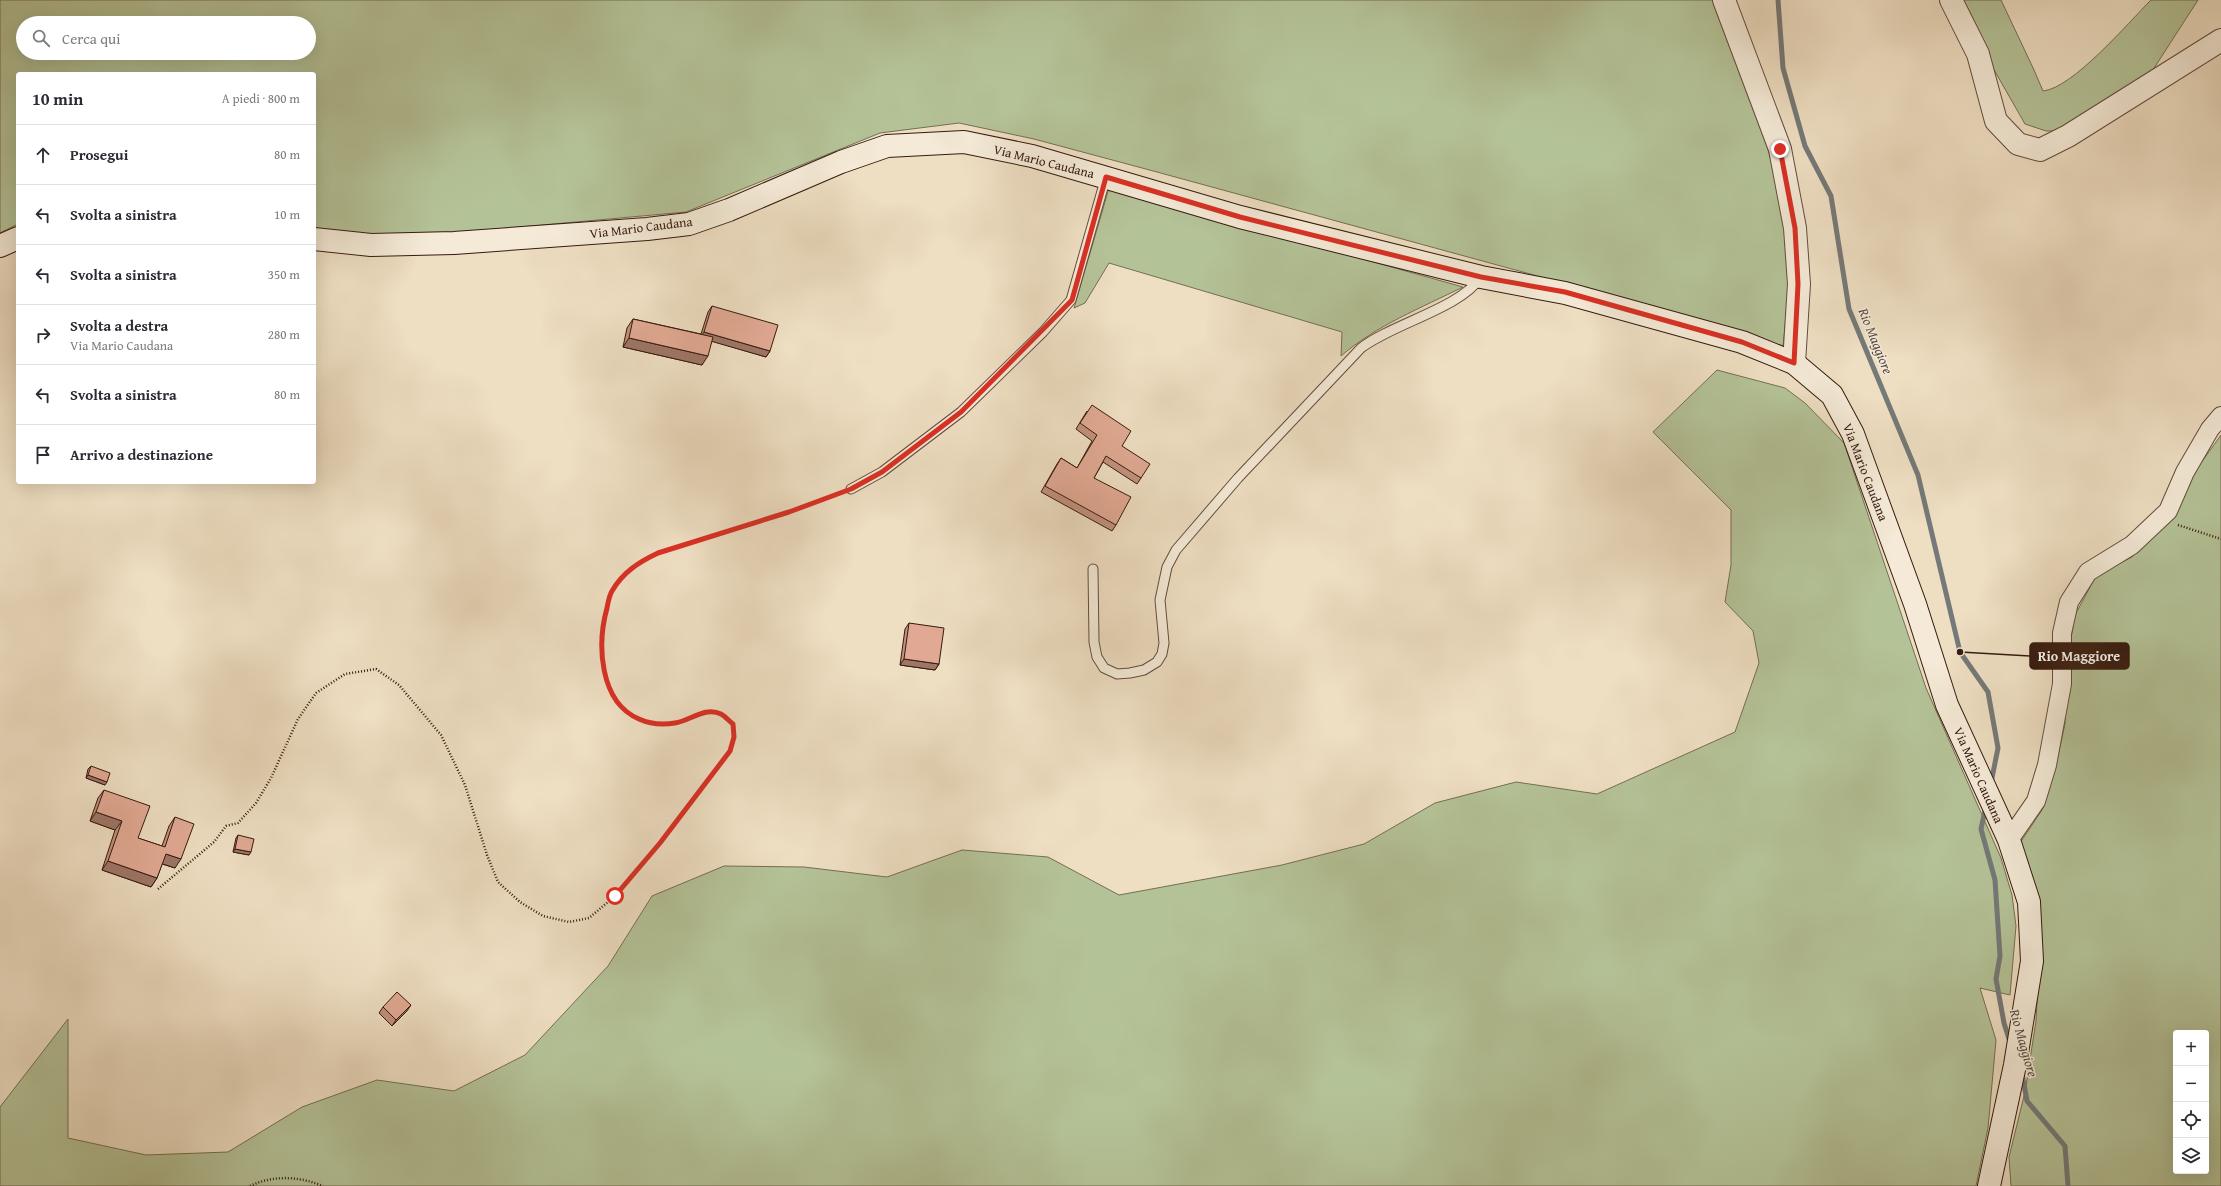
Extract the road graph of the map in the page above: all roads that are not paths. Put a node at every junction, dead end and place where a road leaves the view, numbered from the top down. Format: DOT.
graph roads {
  1 [pos="1724,0"];
  2 [pos="1951,0"];
  3 [pos="2221,40"];
  4 [pos="1106,177"];
  5 [pos="16,239"];
  6 [pos="316,239"];
  7 [pos="0,246"];
  8 [pos="1481,277"];
  9 [pos="1794,363"];
  10 [pos="2221,416"];
  11 [pos="851,489"];
  12 [pos="1093,569"];
  13 [pos="2009,840"];
  14 [pos="1989,1186"];
  1 -- 9 [label="main road"];
  2 -- 3 [label="main road"];
  4 -- 6 [label="main road, Via Mario Caudana"];
  4 -- 8 [label="main road, Via Mario Caudana"];
  4 -- 11 [label="lane"];
  5 -- 7 [label="main road"];
  8 -- 9 [label="main road, Via Mario Caudana"];
  8 -- 12 [label="lane"];
  9 -- 13 [label="main road, Via Mario Caudana"];
  10 -- 13 [label="street"];
  13 -- 14 [label="main road, Via Mario Caudana"];
}
